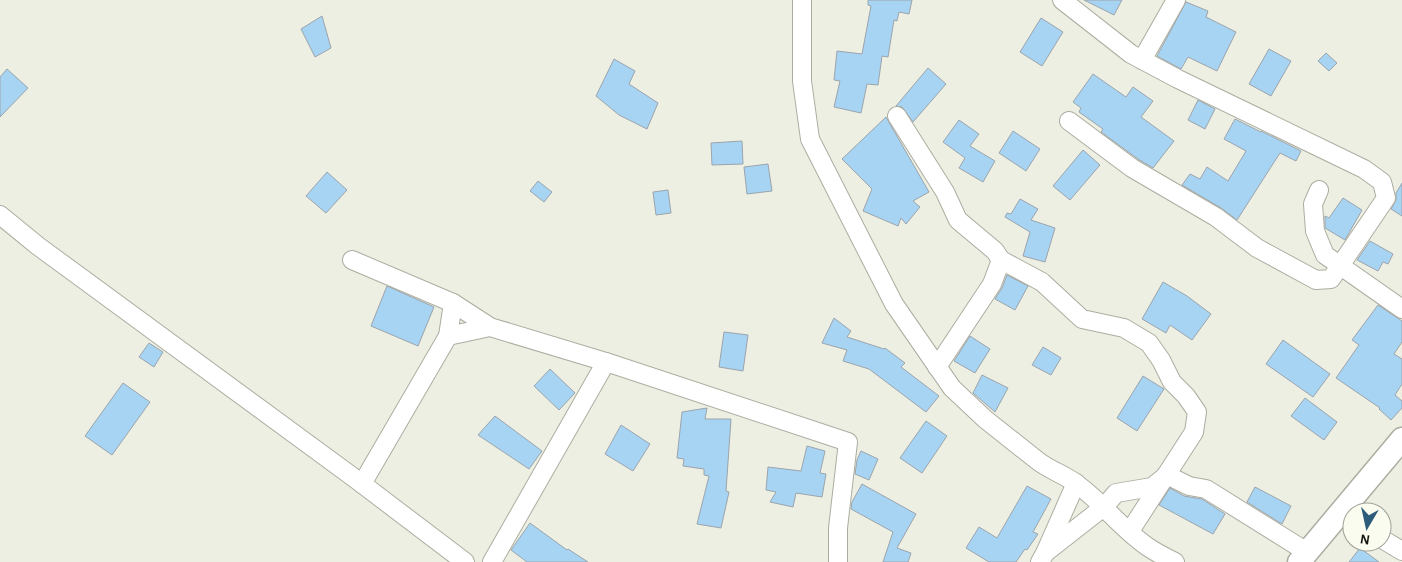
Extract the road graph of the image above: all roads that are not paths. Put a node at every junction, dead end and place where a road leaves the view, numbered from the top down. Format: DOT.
graph roads {
  1 [pos="802,0"];
  2 [pos="1062,0"];
  3 [pos="1176,0"];
  4 [pos="1142,60"];
  5 [pos="898,116"];
  6 [pos="1069,122"];
  7 [pos="1319,190"];
  8 [pos="0,215"];
  9 [pos="352,260"];
  10 [pos="1001,260"];
  11 [pos="1341,266"];
  12 [pos="453,303"];
  13 [pos="1402,309"];
  14 [pos="490,327"];
  15 [pos="448,336"];
  16 [pos="606,362"];
  17 [pos="937,367"];
  18 [pos="1402,439"];
  19 [pos="1167,475"];
  20 [pos="1076,483"];
  21 [pos="362,484"];
  22 [pos="1356,502"];
  23 [pos="1104,506"];
  24 [pos="1342,519"];
  25 [pos="1130,532"];
  26 [pos="1303,557"];
  27 [pos="1042,558"];
  28 [pos="465,562"];
  29 [pos="492,562"];
  30 [pos="838,562"];
  31 [pos="1176,562"];
  1 -- 17 [label="street"];
  2 -- 4 [label="street"];
  3 -- 4 [label="street"];
  4 -- 11 [label="street"];
  5 -- 10 [label="street"];
  6 -- 11 [label="street"];
  7 -- 11 [label="street"];
  8 -- 21 [label="street"];
  9 -- 12 [label="street"];
  10 -- 17 [label="street"];
  10 -- 19 [label="street"];
  11 -- 13 [label="street"];
  12 -- 14 [label="street"];
  12 -- 15 [label="street"];
  14 -- 15 [label="street"];
  14 -- 16 [label="street"];
  15 -- 21 [label="street"];
  16 -- 29 [label="street"];
  16 -- 30 [label="street"];
  17 -- 20 [label="street"];
  18 -- 22 [label="street"];
  19 -- 23 [label="street"];
  19 -- 25 [label="street"];
  19 -- 26 [label="street"];
  20 -- 23 [label="street"];
  20 -- 27 [label="street"];
  21 -- 28 [label="street"];
  23 -- 25 [label="street"];
  23 -- 27 [label="street"];
  24 -- 26 [label="street"];
  25 -- 31 [label="street"];
}
